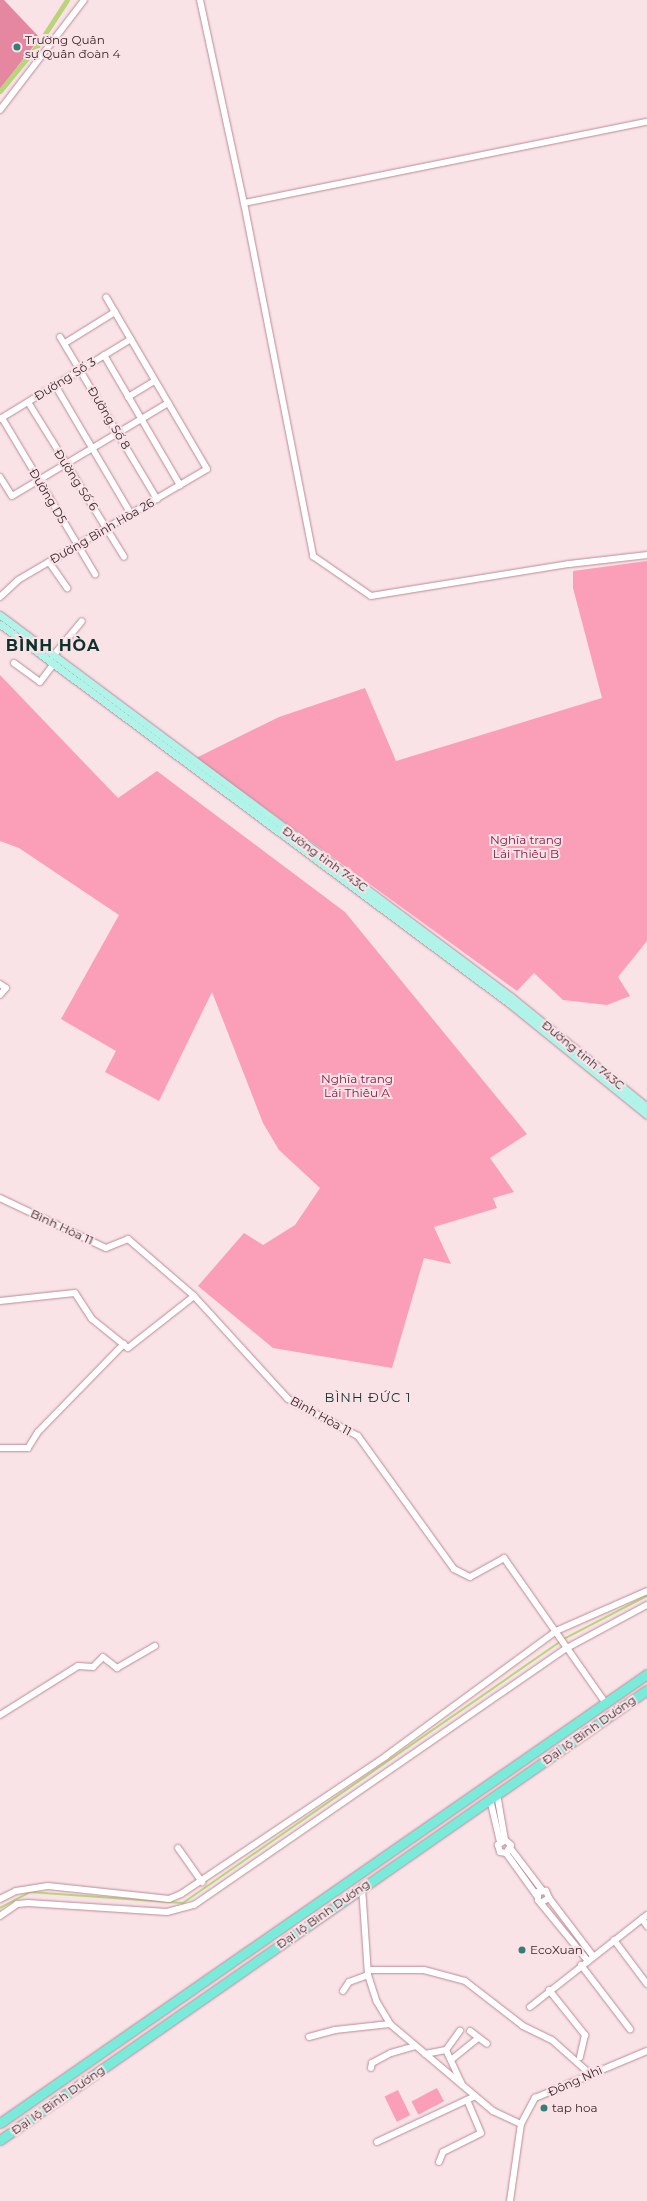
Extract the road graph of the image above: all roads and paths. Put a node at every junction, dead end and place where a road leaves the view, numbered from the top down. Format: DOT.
graph roads {
  1 [pos="84,0"];
  2 [pos="200,0"];
  3 [pos="0,110"];
  4 [pos="647,122"];
  5 [pos="244,203"];
  6 [pos="106,297"];
  7 [pos="115,312"];
  8 [pos="60,337"];
  9 [pos="131,339"];
  10 [pos="65,343"];
  11 [pos="104,355"];
  12 [pos="80,369"];
  13 [pos="155,381"];
  14 [pos="55,385"];
  15 [pos="128,397"];
  16 [pos="28,402"];
  17 [pos="168,403"];
  18 [pos="1,419"];
  19 [pos="142,419"];
  20 [pos="118,433"];
  21 [pos="92,449"];
  22 [pos="65,464"];
  23 [pos="0,477"];
  24 [pos="39,480"];
  25 [pos="180,485"];
  26 [pos="157,499"];
  27 [pos="131,514"];
  28 [pos="107,528"];
  29 [pos="78,545"];
  30 [pos="647,555"];
  31 [pos="124,558"];
  32 [pos="49,562"];
  33 [pos="95,574"];
  34 [pos="67,588"];
  35 [pos="0,597"];
  36 [pos="0,615"];
  37 [pos="82,621"];
  38 [pos="0,624"];
  39 [pos="53,656"];
  40 [pos="14,663"];
  41 [pos="53,665"];
  42 [pos="78,679"];
  43 [pos="0,984"];
  44 [pos="0,995"];
  45 [pos="559,1039"];
  46 [pos="647,1107"];
  47 [pos="647,1115"];
  48 [pos="0,1198"];
  49 [pos="194,1296"];
  50 [pos="0,1301"];
  51 [pos="124,1344"];
  52 [pos="0,1448"];
  53 [pos="647,1590"];
  54 [pos="647,1605"];
  55 [pos="557,1633"];
  56 [pos="155,1646"];
  57 [pos="567,1648"];
  58 [pos="647,1674"];
  59 [pos="647,1690"];
  60 [pos="605,1702"];
  61 [pos="615,1712"];
  62 [pos="0,1715"];
  63 [pos="486,1786"];
  64 [pos="493,1796"];
  65 [pos="503,1841"];
  66 [pos="178,1848"];
  67 [pos="508,1851"];
  68 [pos="202,1882"];
  69 [pos="362,1887"];
  70 [pos="542,1890"];
  71 [pos="537,1896"];
  72 [pos="549,1898"];
  73 [pos="0,1899"];
  74 [pos="542,1902"];
  75 [pos="0,1916"];
  76 [pos="644,1917"];
  77 [pos="647,1926"];
  78 [pos="614,1940"];
  79 [pos="590,1959"];
  80 [pos="582,1965"];
  81 [pos="368,1973"];
  82 [pos="647,1984"];
  83 [pos="549,1990"];
  84 [pos="343,1991"];
  85 [pos="530,2007"];
  86 [pos="390,2024"];
  87 [pos="630,2029"];
  88 [pos="460,2031"];
  89 [pos="470,2031"];
  90 [pos="309,2037"];
  91 [pos="477,2039"];
  92 [pos="487,2044"];
  93 [pos="415,2046"];
  94 [pos="446,2050"];
  95 [pos="647,2051"];
  96 [pos="425,2054"];
  97 [pos="580,2057"];
  98 [pos="451,2060"];
  99 [pos="371,2068"];
  100 [pos="589,2073"];
  101 [pos="462,2085"];
  102 [pos="474,2096"];
  103 [pos="468,2100"];
  104 [pos="0,2123"];
  105 [pos="521,2124"];
  106 [pos="0,2140"];
  107 [pos="377,2142"];
  108 [pos="439,2162"];
  109 [pos="510,2201"];
  1 -- 3 [label="street"];
  2 -- 5 [label="street"];
  4 -- 5 [label="street"];
  5 -- 30 [label="street"];
  6 -- 7 [label="street"];
  7 -- 9 [label="street"];
  7 -- 10 [label="street"];
  8 -- 10 [label="street, Đường Số 8"];
  9 -- 11 [label="street, Đường Số 3"];
  9 -- 13 [label="street"];
  10 -- 12 [label="street, Đường Số 8"];
  11 -- 12 [label="street, Đường Số 3"];
  11 -- 15 [label="street"];
  12 -- 14 [label="street, Đường Số 3"];
  12 -- 20 [label="street, Đường Số 8"];
  13 -- 15 [label="street"];
  13 -- 17 [label="street"];
  14 -- 16 [label="street, Đường Số 3"];
  14 -- 21 [label="street"];
  15 -- 19 [label="street"];
  16 -- 18 [label="street, Đường Số 3"];
  16 -- 22 [label="street, Đường Số 6"];
  17 -- 19 [label="street"];
  17 -- 25 [label="street, Đường Bình Hòa 26"];
  18 -- 24 [label="street, Đường D5"];
  19 -- 20 [label="street"];
  19 -- 25 [label="street"];
  20 -- 21 [label="street"];
  20 -- 26 [label="street, Đường Số 8"];
  21 -- 22 [label="street"];
  21 -- 27 [label="street"];
  22 -- 24 [label="street"];
  22 -- 28 [label="street, Đường Số 6"];
  23 -- 24 [label="street"];
  24 -- 29 [label="street, Đường D5"];
  25 -- 26 [label="street, Đường Bình Hòa 26"];
  26 -- 27 [label="street, Đường Bình Hòa 26"];
  27 -- 28 [label="street, Đường Bình Hòa 26"];
  28 -- 29 [label="street, Đường Bình Hòa 26"];
  28 -- 31 [label="street, Đường Số 6"];
  29 -- 32 [label="street, Đường Bình Hòa 26"];
  29 -- 33 [label="street, Đường D5"];
  32 -- 34 [label="street"];
  32 -- 35 [label="street, Đường Bình Hòa 26"];
  36 -- 39 [label="main road, Đường tỉnh 743C"];
  37 -- 39 [label="street"];
  38 -- 41 [label="main road, Đường tỉnh 743C"];
  39 -- 42 [label="main road, Đường tỉnh 743C"];
  40 -- 41 [label="street"];
  41 -- 42 [label="main road, Đường tỉnh 743C"];
  42 -- 45 [label="main road, Đường tỉnh 743C"];
  43 -- 44 [label="street"];
  45 -- 46 [label="main road, Đường tỉnh 743C"];
  45 -- 47 [label="main road, Đường tỉnh 743C"];
  48 -- 49 [label="street, Bình Hòa 11"];
  49 -- 51 [label="street"];
  49 -- 55 [label="street, Bình Hòa 11"];
  50 -- 51 [label="street"];
  51 -- 52 [label="street"];
  53 -- 55 [label="street"];
  54 -- 57 [label="street"];
  55 -- 57 [label="street"];
  55 -- 68 [label="street"];
  56 -- 62 [label="street"];
  57 -- 60 [label="street"];
  57 -- 75 [label="street"];
  58 -- 60 [label="highway, Đại lộ Bình Dương"];
  59 -- 61 [label="highway, Đại lộ Bình Dương"];
  60 -- 61 [label="highway"];
  60 -- 63 [label="highway, Đại lộ Bình Dương"];
  61 -- 64 [label="highway, Đại lộ Bình Dương"];
  63 -- 64 [label="highway"];
  63 -- 104 [label="highway, Đại lộ Bình Dương"];
  64 -- 65 [label="street"];
  64 -- 69 [label="highway, Đại lộ Bình Dương"];
  65 -- 67 [label="street"];
  65 -- 67 [label="street"];
  66 -- 68 [label="street"];
  67 -- 70 [label="street"];
  67 -- 71 [label="street"];
  68 -- 73 [label="street"];
  69 -- 81 [label="street"];
  69 -- 106 [label="highway, Đại lộ Bình Dương"];
  70 -- 71 [label="street"];
  70 -- 72 [label="street"];
  71 -- 74 [label="street"];
  72 -- 74 [label="street"];
  72 -- 79 [label="street"];
  74 -- 79 [label="street"];
  76 -- 77 [label="street"];
  76 -- 78 [label="street"];
  78 -- 79 [label="street"];
  78 -- 82 [label="street"];
  79 -- 80 [label="street"];
  80 -- 83 [label="street"];
  80 -- 87 [label="street"];
  81 -- 84 [label="street"];
  81 -- 86 [label="street"];
  81 -- 100 [label="street"];
  83 -- 85 [label="street"];
  83 -- 97 [label="street"];
  86 -- 90 [label="street"];
  86 -- 93 [label="street"];
  88 -- 94 [label="street"];
  89 -- 91 [label="street"];
  91 -- 92 [label="street"];
  91 -- 98 [label="street"];
  93 -- 96 [label="street"];
  93 -- 99 [label="street"];
  94 -- 96 [label="street"];
  94 -- 98 [label="street"];
  95 -- 100 [label="street, Đông Nhì"];
  96 -- 101 [label="street"];
  98 -- 101 [label="street"];
  100 -- 105 [label="street, Đông Nhì"];
  101 -- 102 [label="street"];
  102 -- 103 [label="street"];
  102 -- 105 [label="street"];
  103 -- 107 [label="street"];
  103 -- 108 [label="street"];
  105 -- 109 [label="street, Đông Nhì"];
}
